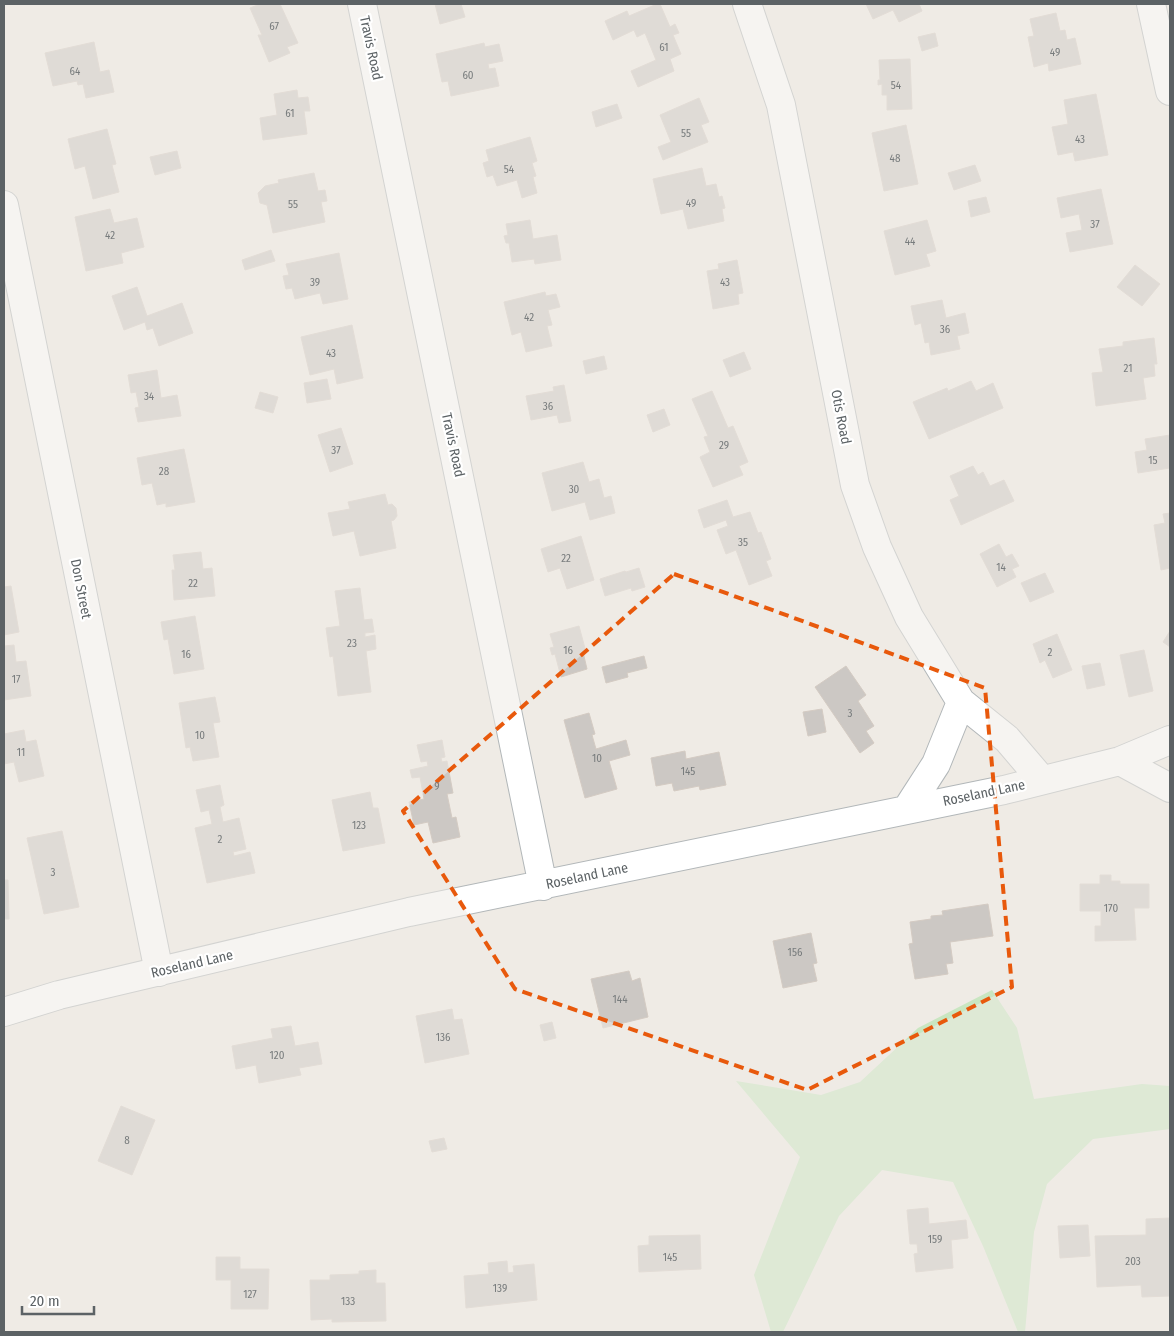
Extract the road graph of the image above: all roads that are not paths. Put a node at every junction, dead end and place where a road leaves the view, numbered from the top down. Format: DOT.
graph roads {
  1 [pos="362,4"];
  2 [pos="747,4"];
  3 [pos="1151,4"];
  4 [pos="1170,91"];
  5 [pos="4,205"];
  6 [pos="961,702"];
  7 [pos="1170,740"];
  8 [pos="1120,761"];
  9 [pos="1042,780"];
  10 [pos="1170,788"];
  11 [pos="907,809"];
  12 [pos="543,886"];
  13 [pos="159,972"];
  14 [pos="4,1012"];
  1 -- 12 [label="street, Travis Road"];
  2 -- 6 [label="street, Otis Road"];
  3 -- 4 [label="street"];
  5 -- 13 [label="street, Don Street"];
  6 -- 9 [label="street, Otis Road"];
  6 -- 11 [label="street"];
  7 -- 8 [label="street, Roseland Lane"];
  8 -- 9 [label="street, Roseland Lane"];
  8 -- 10 [label="street"];
  9 -- 11 [label="street, Roseland Lane"];
  11 -- 12 [label="street, Roseland Lane"];
  12 -- 13 [label="street, Roseland Lane"];
  13 -- 14 [label="street, Roseland Lane"];
}
